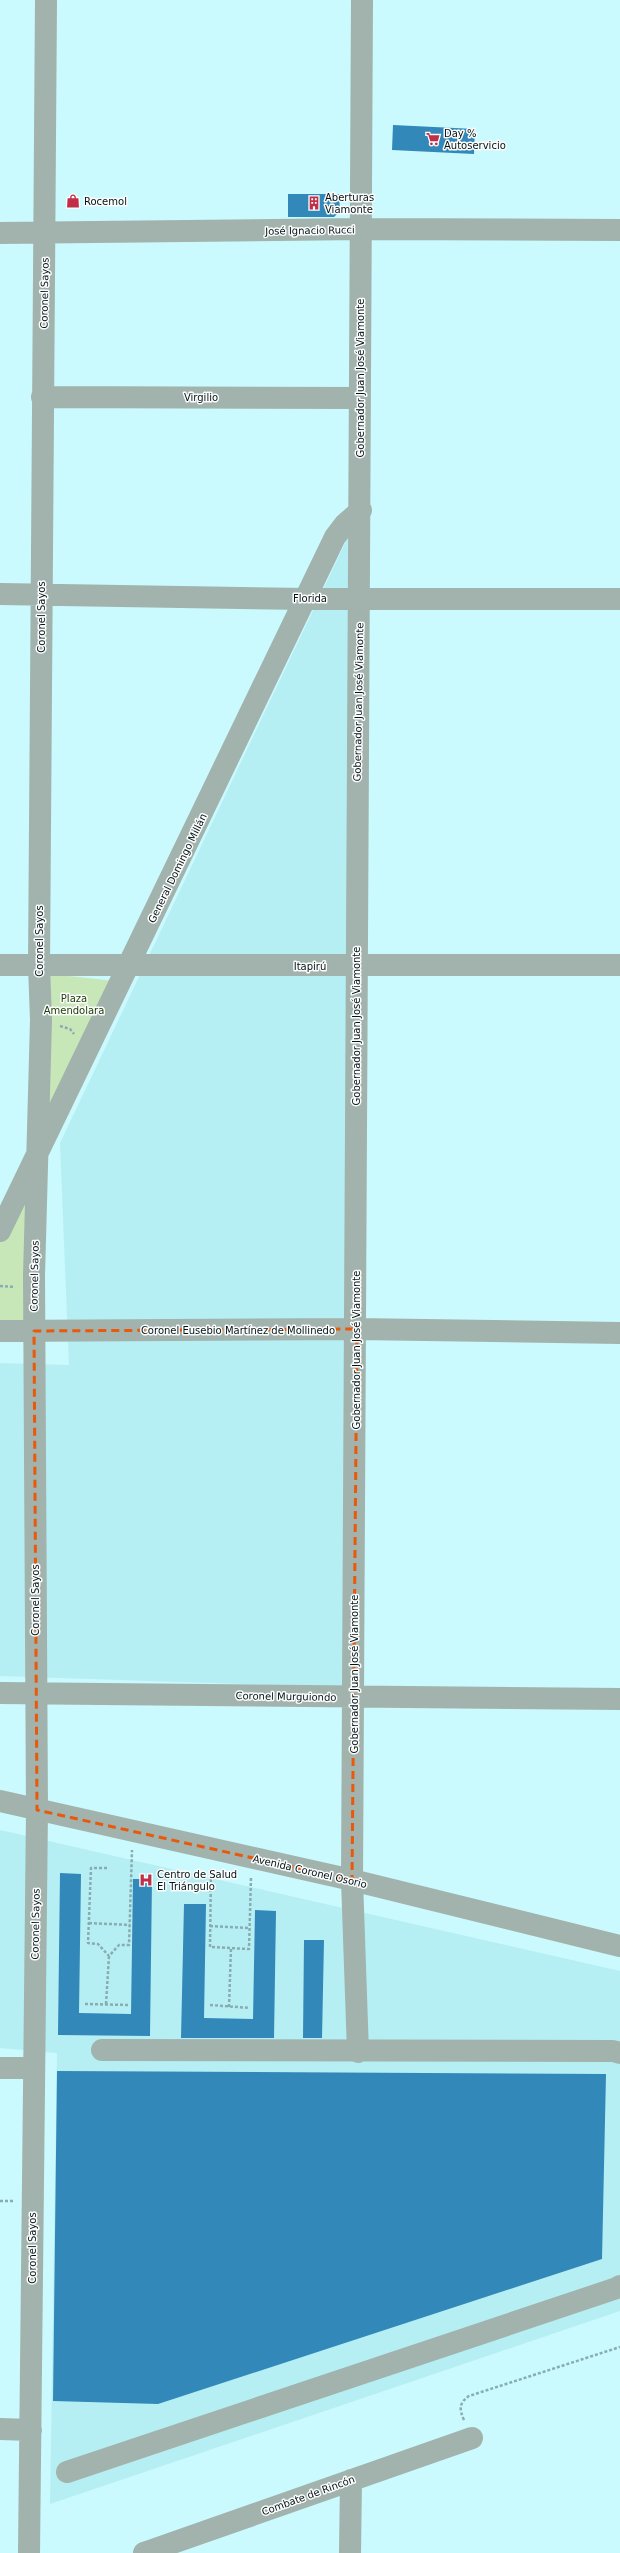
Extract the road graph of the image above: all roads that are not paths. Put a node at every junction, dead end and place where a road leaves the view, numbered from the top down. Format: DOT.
graph roads {
  1 [pos="46,0"];
  2 [pos="362,0"];
  3 [pos="360,229"];
  4 [pos="620,230"];
  5 [pos="0,233"];
  6 [pos="45,233"];
  7 [pos="42,397"];
  8 [pos="359,398"];
  9 [pos="361,510"];
  10 [pos="0,594"];
  11 [pos="41,595"];
  12 [pos="359,598"];
  13 [pos="307,599"];
  14 [pos="620,599"];
  15 [pos="130,964"];
  16 [pos="0,965"];
  17 [pos="39,965"];
  18 [pos="620,965"];
  19 [pos="356,966"];
  20 [pos="37,1156"];
  21 [pos="0,1231"];
  22 [pos="357,1329"];
  23 [pos="0,1331"];
  24 [pos="34,1331"];
  25 [pos="620,1333"];
  26 [pos="0,1693"];
  27 [pos="36,1693"];
  28 [pos="353,1696"];
  29 [pos="620,1699"];
  30 [pos="0,1801"];
  31 [pos="37,1810"];
  32 [pos="352,1880"];
  33 [pos="620,1946"];
  34 [pos="102,2050"];
  35 [pos="358,2052"];
  36 [pos="620,2054"];
  37 [pos="0,2068"];
  38 [pos="33,2068"];
  39 [pos="620,2286"];
  40 [pos="0,2429"];
  41 [pos="31,2430"];
  42 [pos="472,2438"];
  43 [pos="67,2472"];
  44 [pos="351,2480"];
  45 [pos="29,2553"];
  46 [pos="144,2553"];
  47 [pos="350,2553"];
  1 -- 6 [label="street, Coronel Sayos"];
  2 -- 3 [label="street, Gobernador Juan José Viamonte"];
  3 -- 4 [label="street, José Ignacio Rucci"];
  3 -- 6 [label="street, José Ignacio Rucci"];
  3 -- 8 [label="street, Gobernador Juan José Viamonte"];
  5 -- 6 [label="street, José Ignacio Rucci"];
  6 -- 7 [label="street, Coronel Sayos"];
  7 -- 8 [label="street, Virgilio"];
  7 -- 11 [label="street, Coronel Sayos"];
  8 -- 9 [label="street, Gobernador Juan José Viamonte"];
  9 -- 12 [label="street, Gobernador Juan José Viamonte"];
  9 -- 13 [label="street, General Domingo Millán"];
  10 -- 11 [label="street, Florida"];
  11 -- 13 [label="street, Florida"];
  11 -- 17 [label="street, Coronel Sayos"];
  12 -- 13 [label="street, Florida"];
  12 -- 14 [label="street, Florida"];
  12 -- 19 [label="street, Gobernador Juan José Viamonte"];
  13 -- 15 [label="street, General Domingo Millán"];
  15 -- 17 [label="street, Itapirú"];
  15 -- 19 [label="street, Itapirú"];
  15 -- 20 [label="street, General Domingo Millán"];
  16 -- 17 [label="street, Itapirú"];
  17 -- 20 [label="street, Coronel Sayos"];
  18 -- 19 [label="street, Itapirú"];
  19 -- 22 [label="street, Gobernador Juan José Viamonte"];
  20 -- 21 [label="street, General Domingo Millán"];
  20 -- 24 [label="street, Coronel Sayos"];
  22 -- 24 [label="street, Coronel Eusebio Martínez de Mollinedo"];
  22 -- 25 [label="street, Coronel Eusebio Martínez de Mollinedo"];
  22 -- 28 [label="street, Gobernador Juan José Viamonte"];
  23 -- 24 [label="street, Coronel Eusebio Martínez de Mollinedo"];
  24 -- 27 [label="street, Coronel Sayos"];
  26 -- 27 [label="street, Coronel Murguiondo"];
  27 -- 28 [label="street, Coronel Murguiondo"];
  27 -- 31 [label="street, Coronel Sayos"];
  28 -- 29 [label="street, Coronel Murguiondo"];
  28 -- 32 [label="street, Gobernador Juan José Viamonte"];
  30 -- 31 [label="street, Avenida Coronel Osorio"];
  31 -- 32 [label="street, Avenida Coronel Osorio"];
  31 -- 38 [label="street, Coronel Sayos"];
  32 -- 33 [label="street, Avenida Coronel Osorio"];
  32 -- 35 [label="street, Gobernador Juan José Viamonte"];
  34 -- 35 [label="street"];
  35 -- 36 [label="street"];
  37 -- 38 [label="street"];
  38 -- 41 [label="street, Coronel Sayos"];
  39 -- 43 [label="street"];
  40 -- 41 [label="street"];
  41 -- 45 [label="street, Coronel Sayos"];
  42 -- 44 [label="street, Combate de Rincón"];
  44 -- 46 [label="street, Combate de Rincón"];
  44 -- 47 [label="street"];
}
